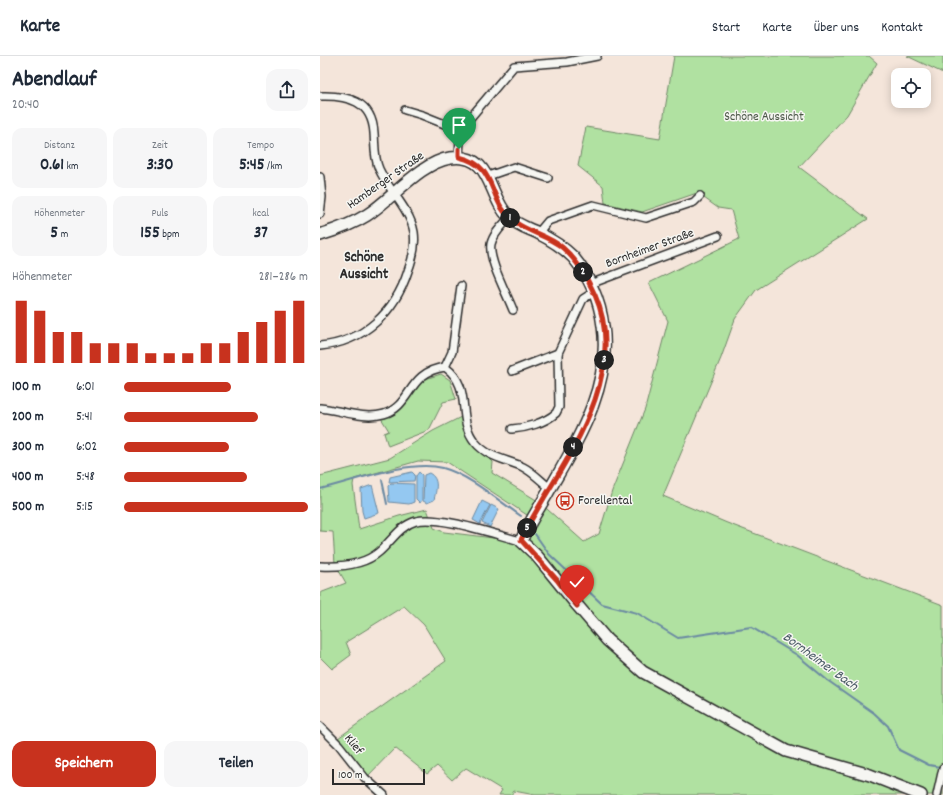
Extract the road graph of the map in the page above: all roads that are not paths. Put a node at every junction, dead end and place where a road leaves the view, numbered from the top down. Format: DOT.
graph roads {
  1 [pos="597,56"];
  2 [pos="320,96"];
  3 [pos="405,110"];
  4 [pos="462,131"];
  5 [pos="459,157"];
  6 [pos="488,176"];
  7 [pos="320,177"];
  8 [pos="548,178"];
  9 [pos="394,194"];
  10 [pos="700,196"];
  11 [pos="320,214"];
  12 [pos="509,218"];
  13 [pos="320,230"];
  14 [pos="538,233"];
  15 [pos="320,235"];
  16 [pos="718,236"];
  17 [pos="461,286"];
  18 [pos="592,288"];
  19 [pos="513,310"];
  20 [pos="320,346"];
  21 [pos="558,353"];
  22 [pos="445,367"];
  23 [pos="512,370"];
  24 [pos="320,408"];
  25 [pos="512,428"];
  26 [pos="550,488"];
  27 [pos="521,540"];
  28 [pos="320,566"];
  29 [pos="320,726"];
  30 [pos="943,768"];
  31 [pos="384,795"];
  32 [pos="921,795"];
  33 [pos="937,795"];
  1 -- 4 [label="street"];
  2 -- 9 [label="street"];
  3 -- 4 [label="street"];
  4 -- 5 [label="street"];
  5 -- 6 [label="street"];
  5 -- 9 [label="street, Hamberger Straße"];
  6 -- 8 [label="street"];
  6 -- 12 [label="street"];
  7 -- 11 [label="street"];
  9 -- 15 [label="street, Hamberger Straße"];
  9 -- 20 [label="street"];
  10 -- 14 [label="street"];
  12 -- 14 [label="street"];
  12 -- 19 [label="street"];
  13 -- 15 [label="street"];
  14 -- 18 [label="street"];
  16 -- 18 [label="street, Bornheimer Straße"];
  17 -- 22 [label="street"];
  18 -- 21 [label="street"];
  18 -- 26 [label="street"];
  21 -- 23 [label="street"];
  21 -- 25 [label="street"];
  22 -- 24 [label="street"];
  22 -- 26 [label="street"];
  26 -- 27 [label="street"];
  27 -- 28 [label="street"];
  27 -- 32 [label="street"];
  29 -- 31 [label="street, Klief"];
  30 -- 33 [label="street"];
}
